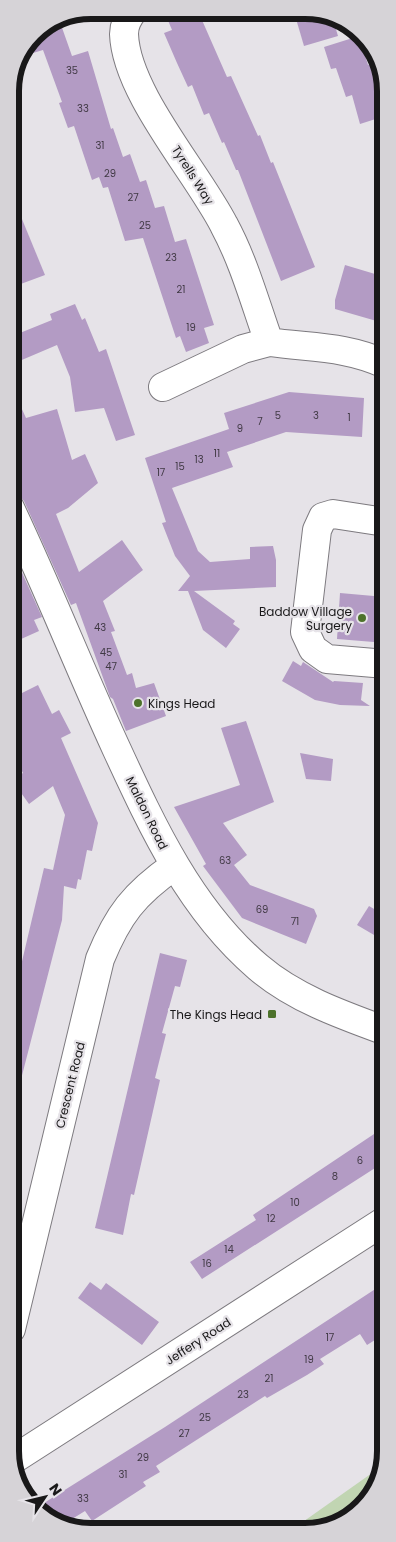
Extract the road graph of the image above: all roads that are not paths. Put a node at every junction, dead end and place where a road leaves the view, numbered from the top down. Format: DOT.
graph roads {
  1 [pos="128,19"];
  2 [pos="269,342"];
  3 [pos="377,361"];
  4 [pos="163,387"];
  5 [pos="377,521"];
  6 [pos="19,527"];
  7 [pos="377,663"];
  8 [pos="174,866"];
  9 [pos="377,1027"];
  10 [pos="377,1226"];
  11 [pos="19,1296"];
  12 [pos="19,1456"];
  1 -- 2 [label="street, Tyrells Way"];
  2 -- 3 [label="street"];
  2 -- 4 [label="street"];
  5 -- 7 [label="street"];
  6 -- 8 [label="street, Maldon Road"];
  8 -- 9 [label="street, Maldon Road"];
  8 -- 11 [label="street, Crescent Road"];
  10 -- 12 [label="street, Jeffery Road"];
}
